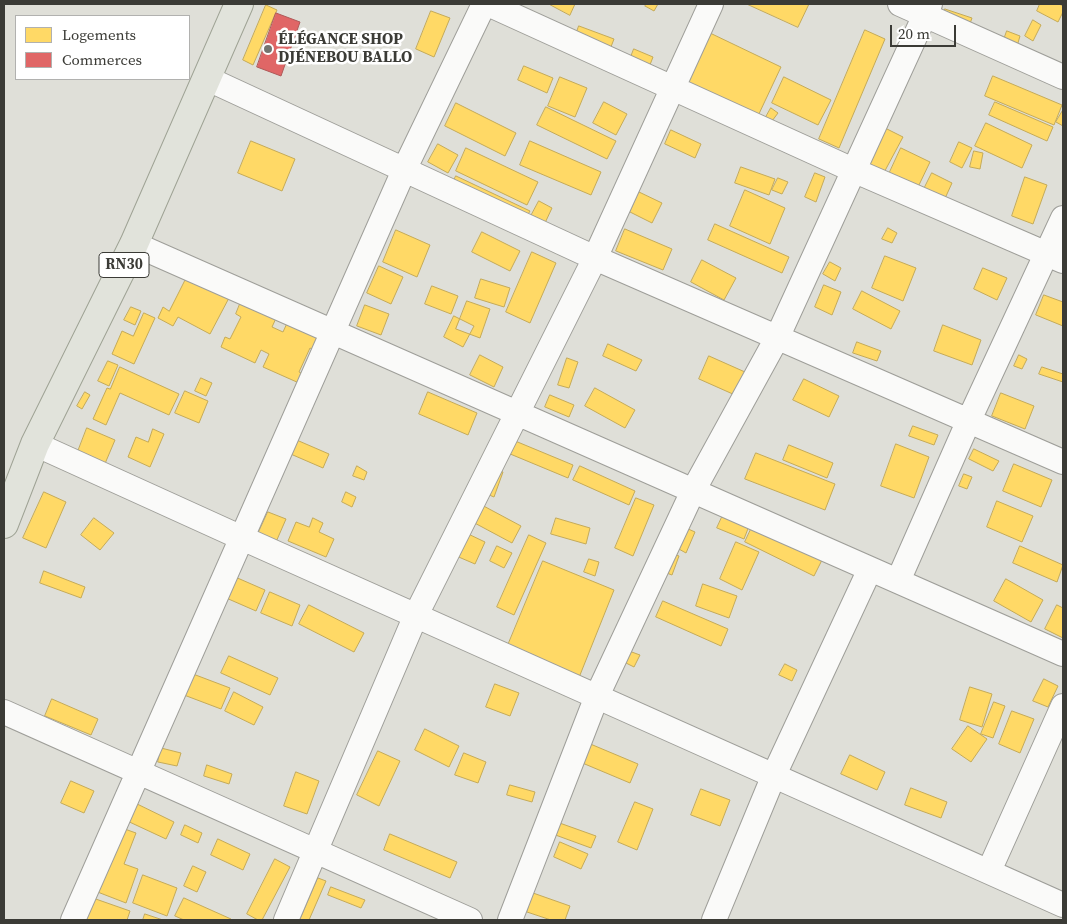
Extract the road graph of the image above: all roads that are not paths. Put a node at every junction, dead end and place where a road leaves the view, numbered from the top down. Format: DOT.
graph roads {
  1 [pos="484,4"];
  2 [pos="488,4"];
  3 [pos="711,4"];
  4 [pos="900,4"];
  5 [pos="236,5"];
  6 [pos="927,9"];
  7 [pos="1063,77"];
  8 [pos="206,78"];
  9 [pos="672,86"];
  10 [pos="405,168"];
  11 [pos="853,170"];
  12 [pos="1063,218"];
  13 [pos="134,244"];
  14 [pos="595,258"];
  15 [pos="1056,258"];
  16 [pos="333,332"];
  17 [pos="777,338"];
  18 [pos="518,414"];
  19 [pos="969,420"];
  20 [pos="35,444"];
  21 [pos="1063,462"];
  22 [pos="693,491"];
  23 [pos="4,524"];
  24 [pos="242,538"];
  25 [pos="870,569"];
  26 [pos="898,581"];
  27 [pos="416,614"];
  28 [pos="1063,654"];
  29 [pos="597,696"];
  30 [pos="1063,706"];
  31 [pos="4,712"];
  32 [pos="140,772"];
  33 [pos="774,775"];
  34 [pos="316,852"];
  35 [pos="989,871"];
  36 [pos="1063,905"];
  37 [pos="73,920"];
  38 [pos="286,920"];
  39 [pos="470,920"];
  40 [pos="510,920"];
  41 [pos="714,920"];
  1 -- 10 [label="street"];
  2 -- 9 [label="street"];
  3 -- 9 [label="street"];
  4 -- 6 [label="street"];
  5 -- 8 [label="main road, RN30"];
  6 -- 7 [label="street"];
  6 -- 11 [label="street"];
  8 -- 10 [label="street"];
  8 -- 13 [label="main road, RN30"];
  9 -- 11 [label="street"];
  9 -- 14 [label="street"];
  10 -- 14 [label="street"];
  10 -- 16 [label="street"];
  11 -- 15 [label="street"];
  11 -- 17 [label="street"];
  12 -- 15 [label="street"];
  13 -- 16 [label="street"];
  13 -- 20 [label="main road, RN30"];
  14 -- 17 [label="street"];
  14 -- 18 [label="street"];
  15 -- 19 [label="street"];
  16 -- 18 [label="street"];
  16 -- 24 [label="street"];
  17 -- 19 [label="street"];
  17 -- 22 [label="street"];
  18 -- 22 [label="street"];
  18 -- 27 [label="street"];
  19 -- 21 [label="street"];
  19 -- 26 [label="street"];
  20 -- 23 [label="main road, RN30"];
  20 -- 24 [label="street"];
  22 -- 25 [label="street"];
  22 -- 29 [label="street"];
  24 -- 27 [label="street"];
  24 -- 32 [label="street"];
  25 -- 26 [label="street"];
  25 -- 33 [label="street"];
  26 -- 28 [label="street"];
  27 -- 29 [label="street"];
  27 -- 34 [label="street"];
  29 -- 33 [label="street"];
  29 -- 40 [label="street"];
  30 -- 35 [label="street"];
  31 -- 32 [label="street"];
  32 -- 34 [label="street"];
  32 -- 37 [label="street"];
  33 -- 35 [label="street"];
  33 -- 41 [label="street"];
  34 -- 38 [label="street"];
  34 -- 39 [label="street"];
  35 -- 36 [label="street"];
}
